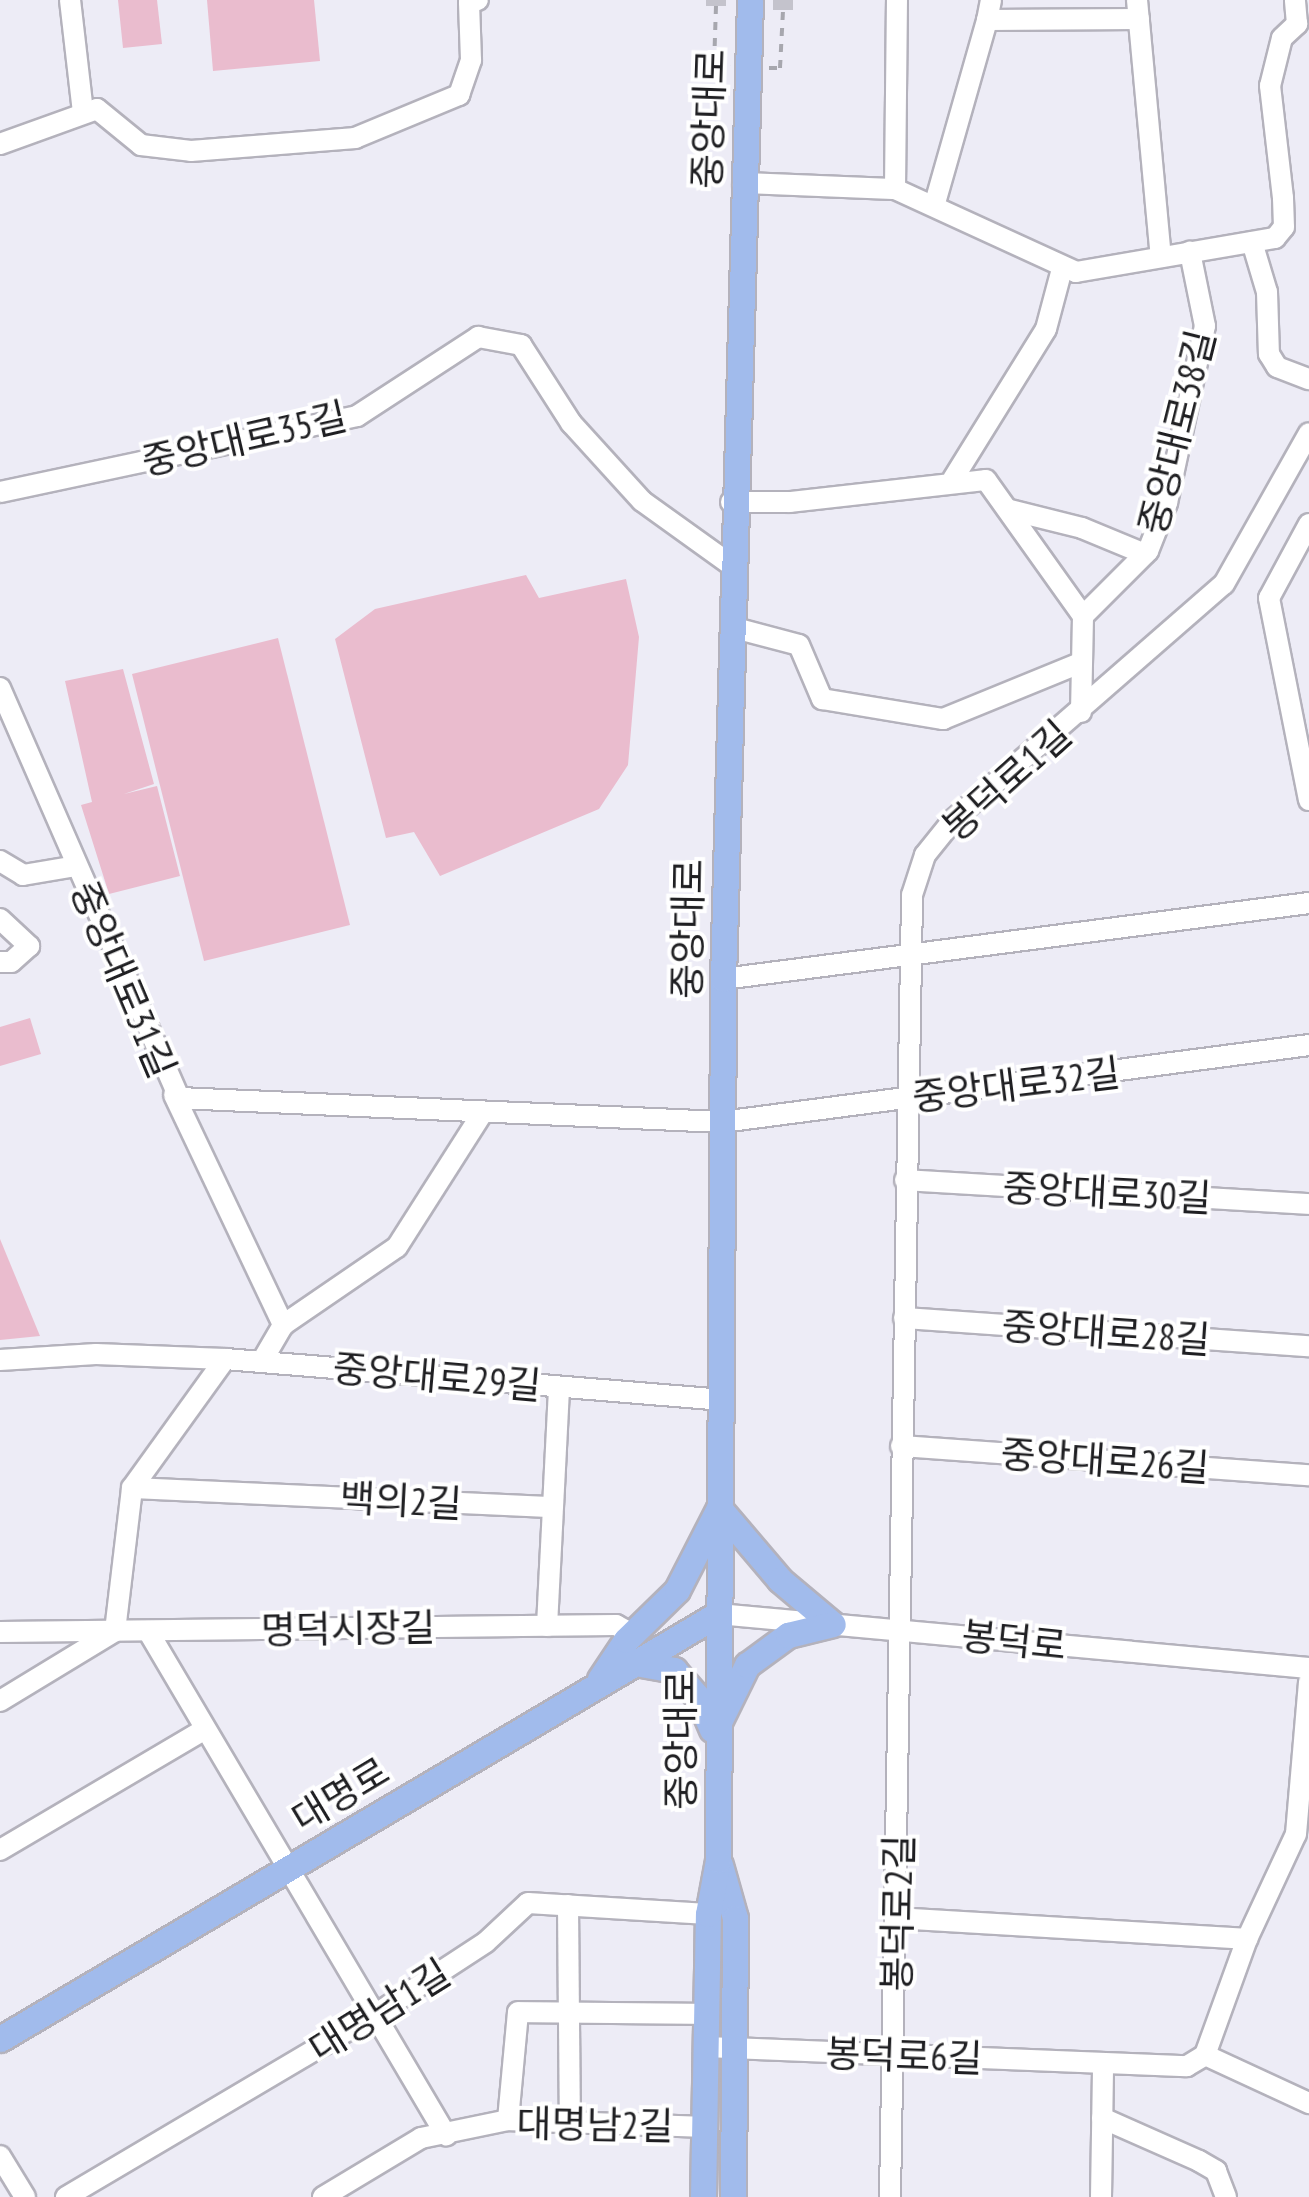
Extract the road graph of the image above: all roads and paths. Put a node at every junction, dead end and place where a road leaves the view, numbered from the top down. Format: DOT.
graph roads {
  1 [pos="70,0"];
  2 [pos="478,0"];
  3 [pos="750,0"];
  4 [pos="897,0"];
  5 [pos="1295,0"];
  6 [pos="716,6"];
  7 [pos="1138,9"];
  8 [pos="783,10"];
  9 [pos="989,10"];
  10 [pos="747,67"];
  11 [pos="83,112"];
  12 [pos="0,144"];
  13 [pos="742,183"];
  14 [pos="894,190"];
  15 [pos="935,204"];
  16 [pos="1252,242"];
  17 [pos="1190,252"];
  18 [pos="1160,257"];
  19 [pos="1062,269"];
  20 [pos="1309,379"];
  21 [pos="1309,433"];
  22 [pos="954,478"];
  23 [pos="0,492"];
  24 [pos="731,502"];
  25 [pos="1010,510"];
  26 [pos="1309,524"];
  27 [pos="1145,554"];
  28 [pos="730,565"];
  29 [pos="1083,616"];
  30 [pos="730,627"];
  31 [pos="1080,663"];
  32 [pos="0,688"];
  33 [pos="1080,712"];
  34 [pos="1309,800"];
  35 [pos="0,861"];
  36 [pos="76,866"];
  37 [pos="1309,903"];
  38 [pos="0,919"];
  39 [pos="911,950"];
  40 [pos="0,962"];
  41 [pos="723,979"];
  42 [pos="1309,1045"];
  43 [pos="174,1095"];
  44 [pos="910,1098"];
  45 [pos="483,1112"];
  46 [pos="722,1122"];
  47 [pos="906,1180"];
  48 [pos="1309,1204"];
  49 [pos="904,1318"];
  50 [pos="283,1326"];
  51 [pos="1309,1346"];
  52 [pos="224,1359"];
  53 [pos="0,1360"];
  54 [pos="262,1362"];
  55 [pos="559,1387"];
  56 [pos="720,1400"];
  57 [pos="901,1446"];
  58 [pos="1309,1474"];
  59 [pos="132,1488"];
  60 [pos="550,1507"];
  61 [pos="719,1508"];
  62 [pos="718,1614"];
  63 [pos="832,1623"];
  64 [pos="547,1626"];
  65 [pos="901,1629"];
  66 [pos="115,1631"];
  67 [pos="148,1631"];
  68 [pos="0,1632"];
  69 [pos="632,1634"];
  70 [pos="635,1663"];
  71 [pos="1309,1668"];
  72 [pos="1309,1682"];
  73 [pos="594,1687"];
  74 [pos="0,1701"];
  75 [pos="204,1730"];
  76 [pos="714,1733"];
  77 [pos="0,1850"];
  78 [pos="718,1860"];
  79 [pos="289,1868"];
  80 [pos="568,1905"];
  81 [pos="708,1914"];
  82 [pos="897,1918"];
  83 [pos="1247,1939"];
  84 [pos="569,2011"];
  85 [pos="376,2014"];
  86 [pos="706,2014"];
  87 [pos="0,2038"];
  88 [pos="706,2047"];
  89 [pos="734,2048"];
  90 [pos="896,2054"];
  91 [pos="1205,2054"];
  92 [pos="1103,2063"];
  93 [pos="1309,2104"];
  94 [pos="1102,2118"];
  95 [pos="508,2120"];
  96 [pos="570,2122"];
  97 [pos="704,2127"];
  98 [pos="446,2135"];
  99 [pos="0,2156"];
  100 [pos="25,2197"];
  101 [pos="66,2197"];
  102 [pos="323,2197"];
  103 [pos="703,2197"];
  104 [pos="733,2197"];
  105 [pos="890,2197"];
  106 [pos="1102,2197"];
  107 [pos="1226,2197"];
  1 -- 11 [label="street"];
  2 -- 11 [label="street"];
  3 -- 10 [label="main road, 중앙대로"];
  4 -- 14 [label="street"];
  5 -- 16 [label="street"];
  6 -- 10 [label="path"];
  7 -- 9 [label="street"];
  7 -- 18 [label="street"];
  8 -- 10 [label="path"];
  9 -- 15 [label="street"];
  10 -- 13 [label="main road, 중앙대로"];
  11 -- 12 [label="street"];
  13 -- 14 [label="street"];
  13 -- 24 [label="main road, 중앙대로"];
  14 -- 15 [label="street"];
  15 -- 19 [label="street"];
  16 -- 17 [label="street"];
  16 -- 20 [label="street"];
  17 -- 18 [label="street"];
  17 -- 27 [label="street, 중앙대로38길"];
  18 -- 19 [label="street"];
  19 -- 22 [label="street"];
  21 -- 33 [label="street, 봉덕로1길"];
  22 -- 24 [label="street, 중앙대로38길"];
  22 -- 25 [label="street, 중앙대로38길"];
  23 -- 28 [label="street, 중앙대로35길"];
  24 -- 28 [label="main road, 중앙대로"];
  25 -- 27 [label="street, 중앙대로38길"];
  25 -- 29 [label="street, 중앙대로38길"];
  26 -- 34 [label="street"];
  27 -- 29 [label="street, 중앙대로38길"];
  28 -- 30 [label="main road, 중앙대로"];
  29 -- 31 [label="street"];
  30 -- 31 [label="street"];
  30 -- 41 [label="main road, 중앙대로"];
  31 -- 33 [label="street"];
  32 -- 36 [label="street, 중앙대로31길"];
  33 -- 39 [label="street, 봉덕로1길"];
  35 -- 36 [label="street"];
  36 -- 43 [label="street, 중앙대로31길"];
  37 -- 39 [label="street"];
  38 -- 40 [label="street"];
  39 -- 41 [label="street"];
  39 -- 44 [label="street, 봉덕로1길"];
  41 -- 46 [label="main road, 중앙대로"];
  42 -- 44 [label="street, 중앙대로32길"];
  43 -- 45 [label="street, 중앙대로31길"];
  43 -- 50 [label="street"];
  44 -- 46 [label="street, 중앙대로32길"];
  44 -- 47 [label="street, 봉덕로1길"];
  45 -- 46 [label="street, 중앙대로31길"];
  45 -- 50 [label="street"];
  46 -- 56 [label="main road, 중앙대로"];
  47 -- 48 [label="street, 중앙대로30길"];
  47 -- 49 [label="street, 봉덕로1길"];
  49 -- 51 [label="street, 중앙대로28길"];
  49 -- 57 [label="street, 봉덕로1길"];
  50 -- 54 [label="street"];
  52 -- 53 [label="street, 중앙대로29길"];
  52 -- 54 [label="street, 중앙대로29길"];
  52 -- 59 [label="street"];
  54 -- 55 [label="street, 중앙대로29길"];
  55 -- 56 [label="street, 중앙대로29길"];
  55 -- 60 [label="street"];
  56 -- 61 [label="main road, 중앙대로"];
  57 -- 58 [label="street, 중앙대로26길"];
  57 -- 65 [label="street, 봉덕로1길"];
  59 -- 60 [label="street, 백의2길"];
  59 -- 66 [label="street"];
  60 -- 64 [label="street"];
  61 -- 62 [label="main road, 중앙대로"];
  61 -- 63 [label="main road"];
  61 -- 69 [label="main road"];
  62 -- 63 [label="street, 봉덕로"];
  62 -- 70 [label="main road, 대명로"];
  62 -- 76 [label="main road, 중앙대로"];
  63 -- 65 [label="street, 봉덕로"];
  63 -- 76 [label="main road"];
  64 -- 67 [label="street, 명덕시장길"];
  64 -- 69 [label="street, 명덕시장길"];
  65 -- 71 [label="street, 봉덕로"];
  65 -- 82 [label="street, 봉덕로2길"];
  66 -- 67 [label="street, 명덕시장길"];
  66 -- 68 [label="street, 명덕시장길"];
  66 -- 74 [label="street"];
  67 -- 75 [label="street"];
  69 -- 73 [label="main road"];
  70 -- 73 [label="main road, 대명로"];
  70 -- 76 [label="main road"];
  72 -- 83 [label="street"];
  73 -- 79 [label="main road, 대명로"];
  75 -- 77 [label="street"];
  75 -- 79 [label="street"];
  76 -- 78 [label="main road, 중앙대로"];
  78 -- 81 [label="main road, 중앙대로"];
  78 -- 89 [label="main road, 중앙대로"];
  79 -- 85 [label="street"];
  79 -- 87 [label="main road, 대명로"];
  80 -- 81 [label="street, 대명남1길"];
  80 -- 84 [label="street"];
  80 -- 85 [label="street, 대명남1길"];
  81 -- 86 [label="main road, 중앙대로"];
  82 -- 83 [label="street"];
  82 -- 90 [label="street, 봉덕로2길"];
  83 -- 91 [label="street"];
  84 -- 86 [label="street"];
  84 -- 95 [label="street"];
  84 -- 96 [label="street"];
  85 -- 98 [label="street"];
  85 -- 101 [label="street, 대명남1길"];
  86 -- 88 [label="main road, 중앙대로"];
  88 -- 89 [label="street, 봉덕로6길"];
  88 -- 97 [label="main road, 중앙대로"];
  89 -- 90 [label="street, 봉덕로6길"];
  89 -- 104 [label="main road, 중앙대로"];
  90 -- 92 [label="street, 봉덕로6길"];
  90 -- 105 [label="street, 봉덕로2길"];
  91 -- 92 [label="street, 봉덕로6길"];
  91 -- 93 [label="street"];
  92 -- 94 [label="street"];
  94 -- 106 [label="street"];
  94 -- 107 [label="street"];
  95 -- 96 [label="street, 대명남2길"];
  95 -- 98 [label="street, 대명남2길"];
  96 -- 97 [label="street, 대명남2길"];
  97 -- 103 [label="main road, 중앙대로"];
  98 -- 102 [label="street, 대명남2길"];
  99 -- 100 [label="street"];
}
